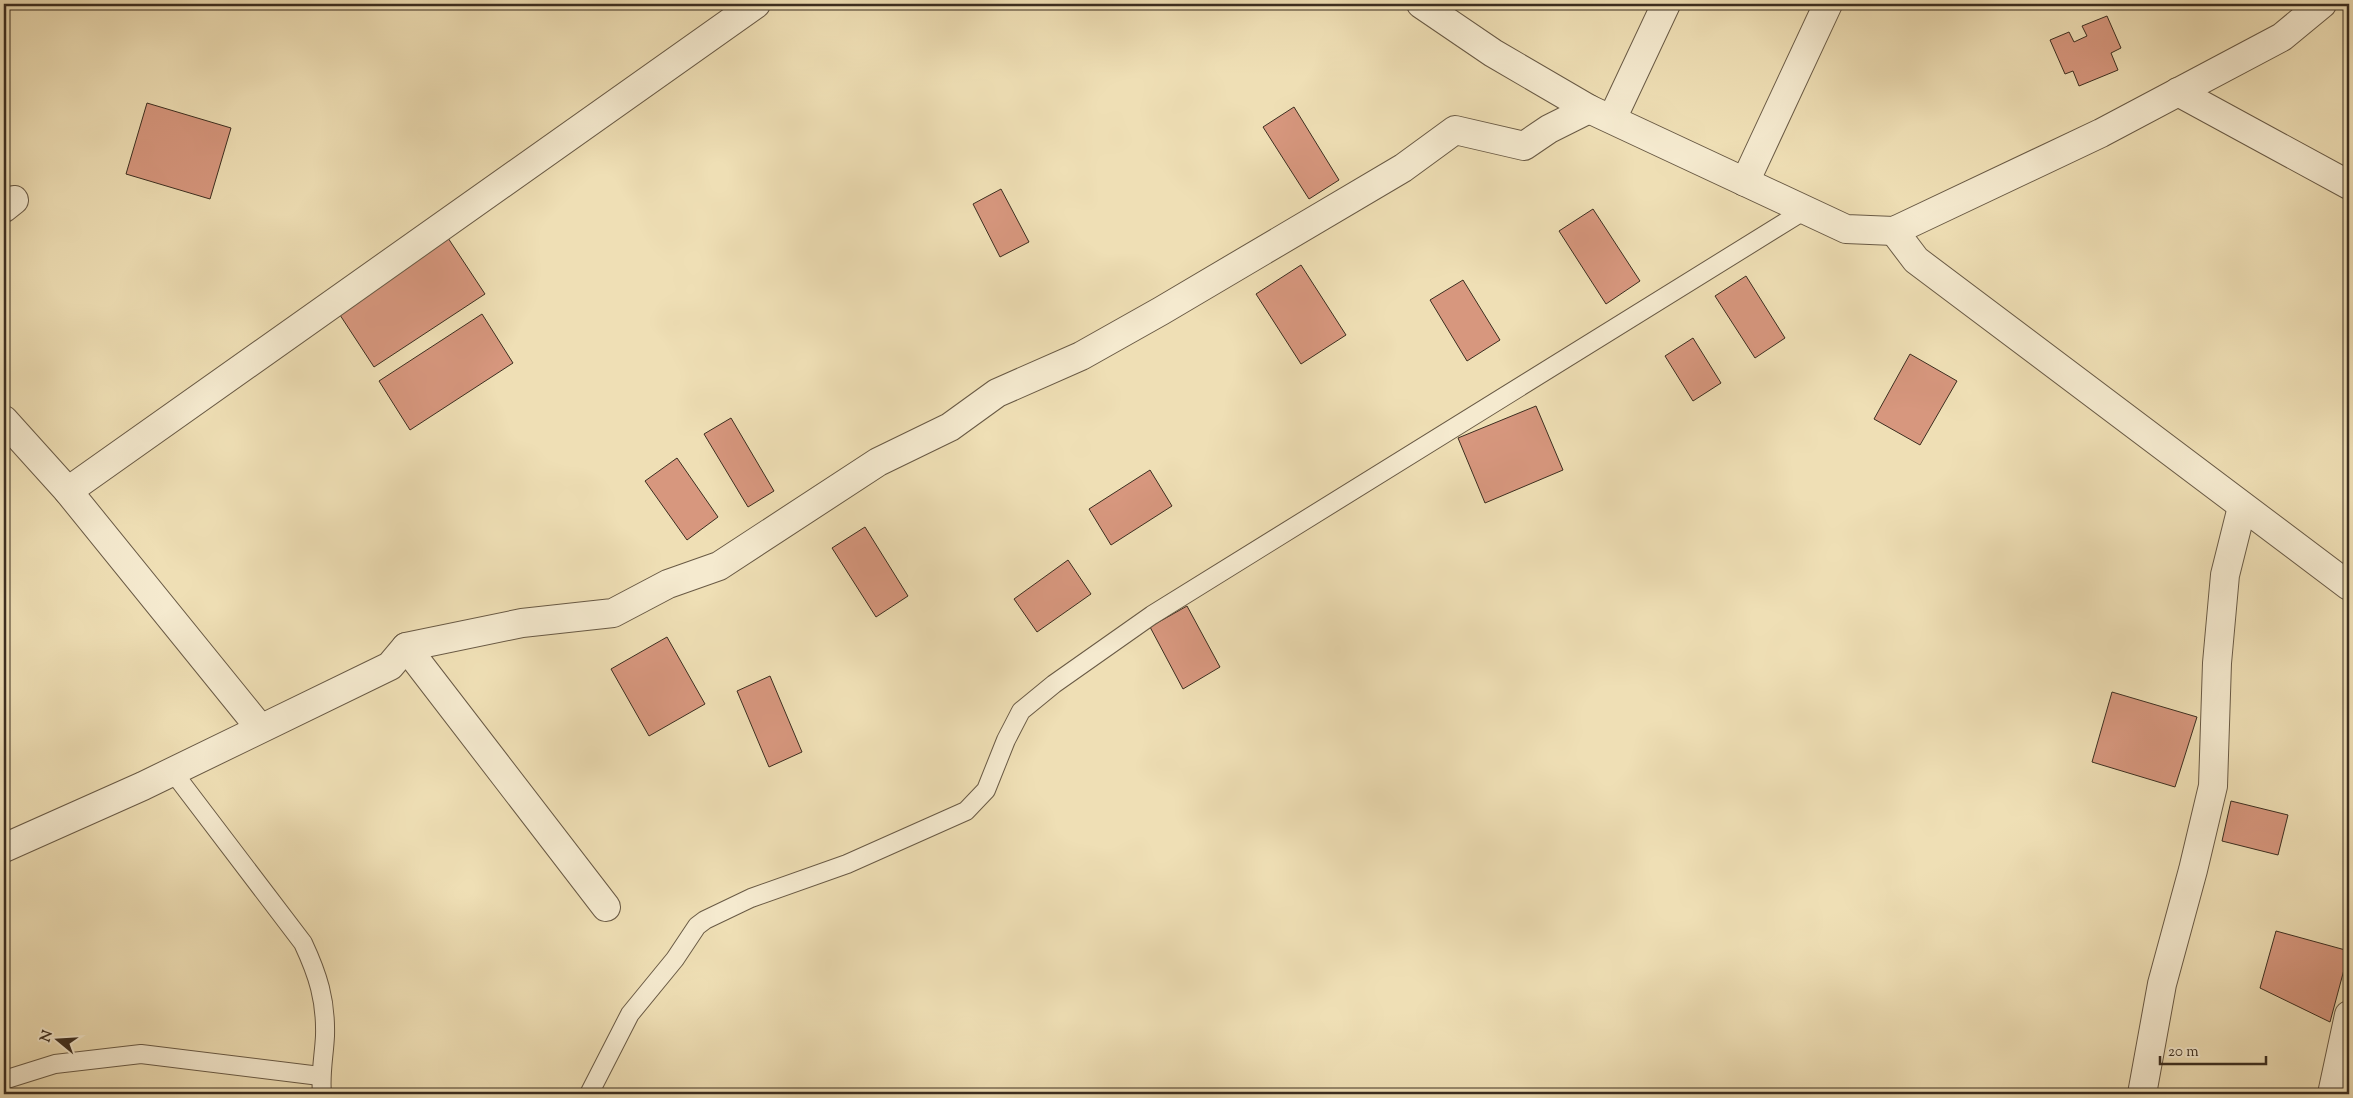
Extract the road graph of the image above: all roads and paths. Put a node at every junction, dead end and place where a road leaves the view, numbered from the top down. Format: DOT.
graph roads {
  1 [pos="756,4"];
  2 [pos="1421,4"];
  3 [pos="1666,4"];
  4 [pos="1828,4"];
  5 [pos="2322,4"];
  6 [pos="2178,92"];
  7 [pos="1600,114"];
  8 [pos="1745,182"];
  9 [pos="2349,185"];
  10 [pos="1805,210"];
  11 [pos="1894,231"];
  12 [pos="4,420"];
  13 [pos="68,492"];
  14 [pos="2242,507"];
  15 [pos="2349,586"];
  16 [pos="406,647"];
  17 [pos="260,728"];
  18 [pos="173,772"];
  19 [pos="4,848"];
  20 [pos="606,907"];
  21 [pos="2349,1015"];
  22 [pos="320,1076"];
  23 [pos="4,1080"];
  24 [pos="322,1094"];
  25 [pos="589,1094"];
  26 [pos="2142,1094"];
  27 [pos="2332,1094"];
  1 -- 13 [label="street"];
  2 -- 7 [label="street"];
  3 -- 7 [label="street"];
  4 -- 8 [label="street"];
  5 -- 6 [label="street"];
  6 -- 9 [label="street"];
  6 -- 11 [label="street"];
  7 -- 8 [label="street"];
  7 -- 16 [label="street"];
  8 -- 10 [label="street"];
  10 -- 11 [label="street"];
  10 -- 25 [label="lane"];
  11 -- 14 [label="street"];
  12 -- 13 [label="street"];
  13 -- 17 [label="street"];
  14 -- 15 [label="street"];
  14 -- 26 [label="street"];
  16 -- 17 [label="street"];
  16 -- 20 [label="street"];
  17 -- 18 [label="street"];
  18 -- 19 [label="street"];
  18 -- 22 [label="lane"];
  21 -- 27 [label="street"];
  22 -- 23 [label="lane"];
  22 -- 24 [label="lane"];
}
